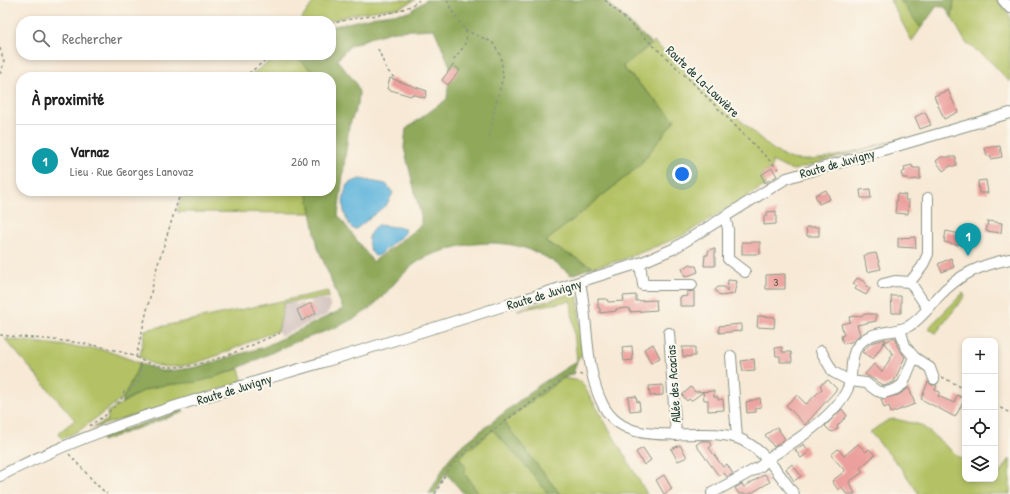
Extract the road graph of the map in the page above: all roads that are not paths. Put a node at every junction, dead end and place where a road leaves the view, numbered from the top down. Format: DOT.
graph roads {
  1 [pos="1003,0"];
  2 [pos="1010,8"];
  3 [pos="1010,113"];
  4 [pos="928,198"];
  5 [pos="725,216"];
  6 [pos="1010,259"];
  7 [pos="640,263"];
  8 [pos="746,272"];
  9 [pos="910,282"];
  10 [pos="580,283"];
  11 [pos="884,284"];
  12 [pos="692,285"];
  13 [pos="928,308"];
  14 [pos="900,329"];
  15 [pos="669,333"];
  16 [pos="821,351"];
  17 [pos="732,356"];
  18 [pos="914,357"];
  19 [pos="934,379"];
  20 [pos="850,381"];
  21 [pos="676,434"];
  22 [pos="736,438"];
  23 [pos="767,459"];
  24 [pos="0,476"];
  25 [pos="712,493"];
  26 [pos="794,494"];
  1 -- 2 [label="street"];
  3 -- 5 [label="street, Route de Juvigny"];
  4 -- 9 [label="street"];
  5 -- 7 [label="street, Route de Juvigny"];
  5 -- 8 [label="street"];
  6 -- 13 [label="street"];
  7 -- 10 [label="street, Route de Juvigny"];
  7 -- 12 [label="street"];
  9 -- 11 [label="street"];
  9 -- 13 [label="street"];
  10 -- 21 [label="street"];
  10 -- 24 [label="street, Route de Juvigny"];
  13 -- 14 [label="street"];
  14 -- 18 [label="street"];
  14 -- 20 [label="street"];
  15 -- 21 [label="street, Allée des Acacias"];
  16 -- 20 [label="street"];
  17 -- 22 [label="street"];
  18 -- 19 [label="street"];
  18 -- 20 [label="street"];
  20 -- 23 [label="street"];
  21 -- 22 [label="street"];
  22 -- 23 [label="street"];
  23 -- 25 [label="street"];
  23 -- 26 [label="street"];
}
